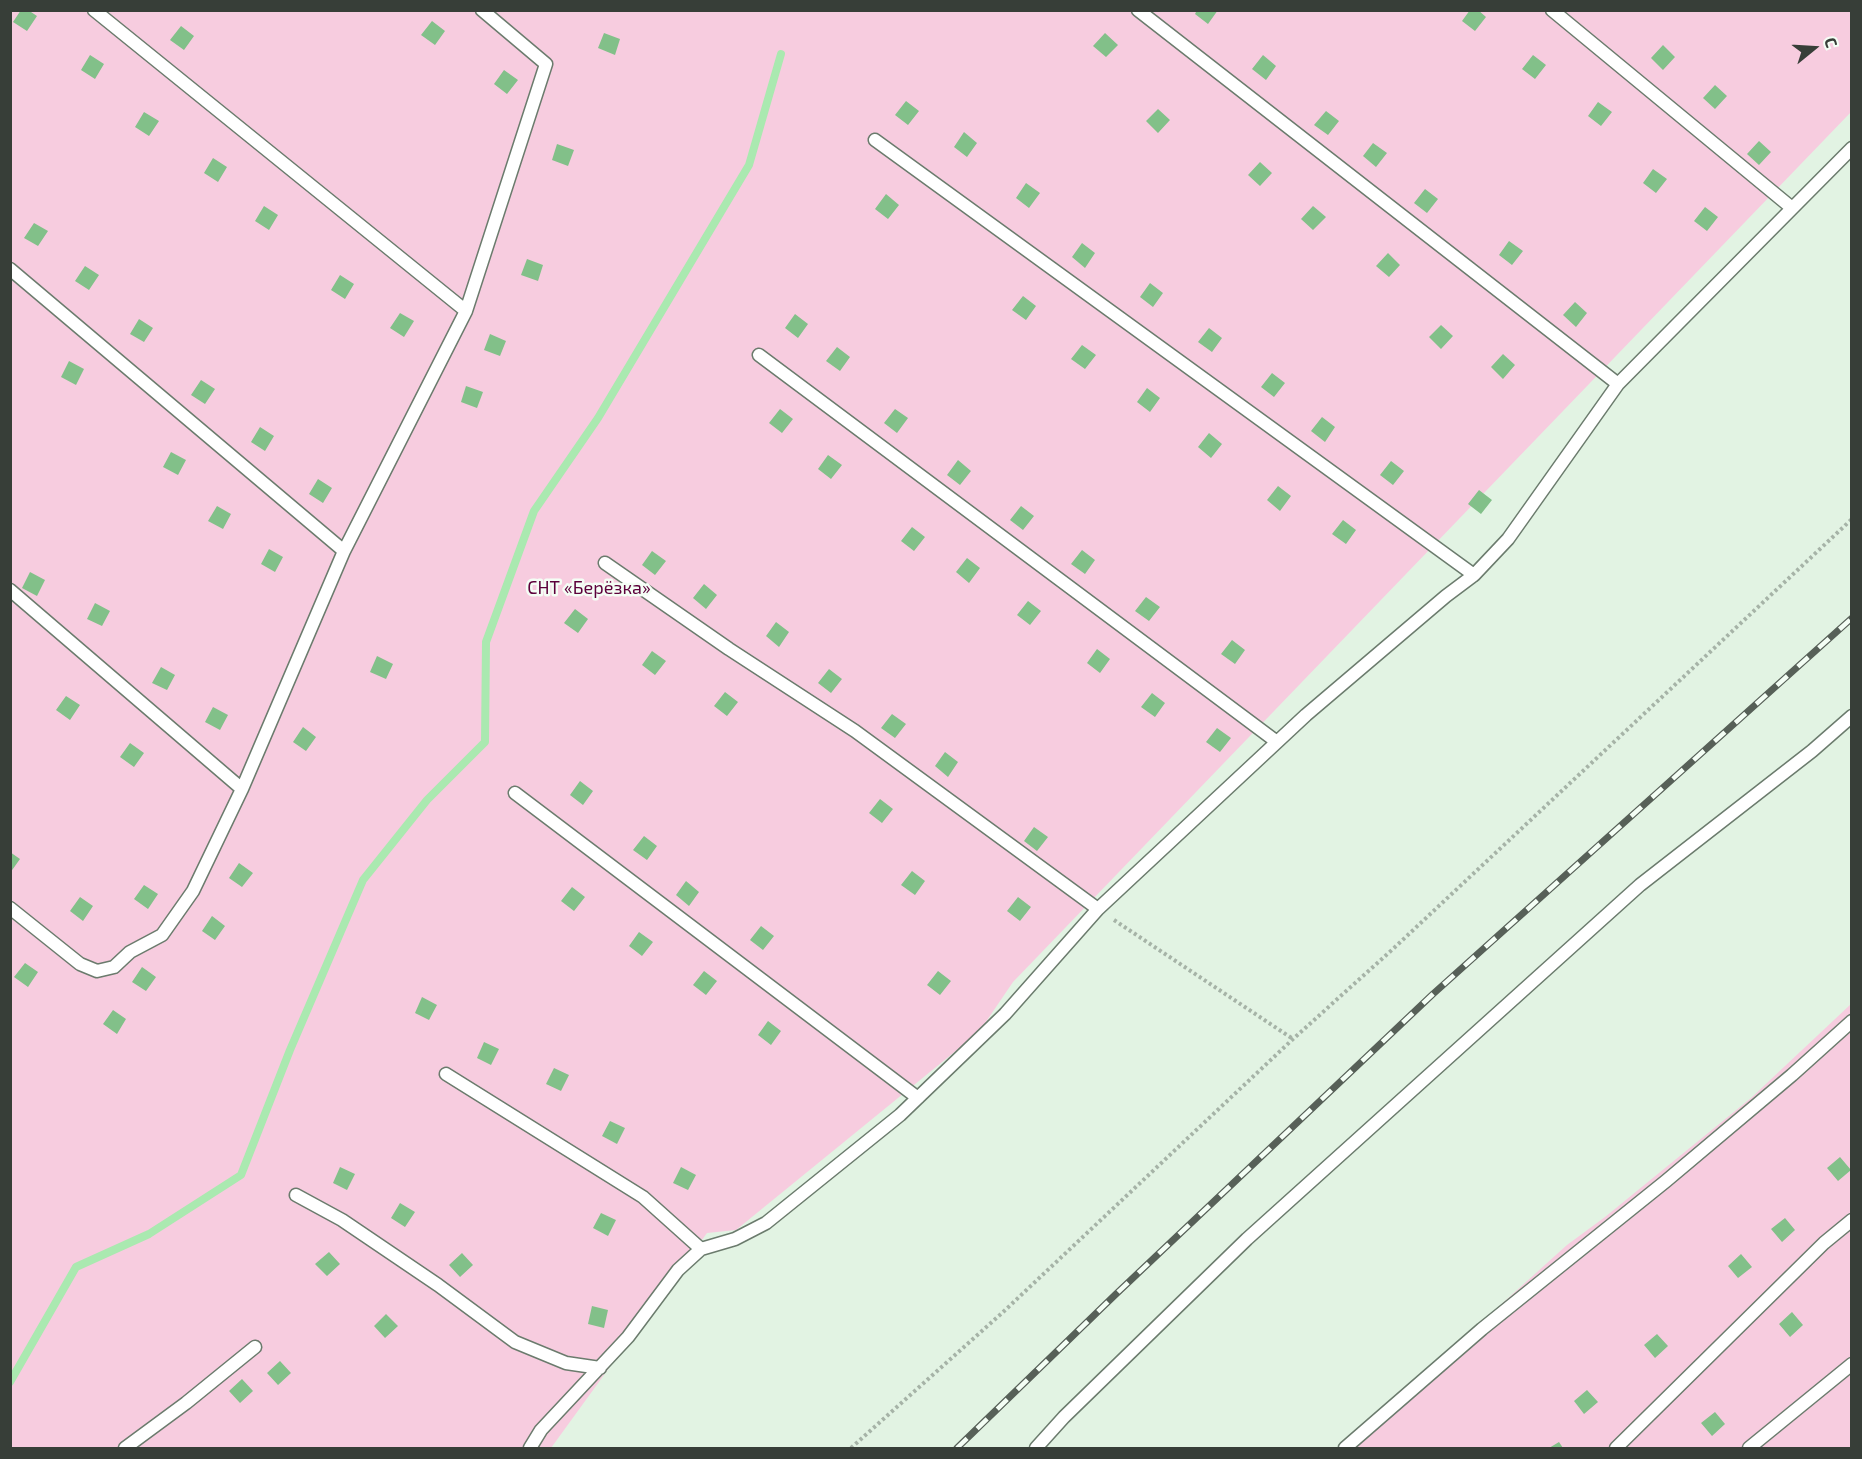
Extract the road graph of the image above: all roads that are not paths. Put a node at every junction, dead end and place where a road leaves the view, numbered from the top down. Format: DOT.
graph roads {
  1 [pos="94,10"];
  2 [pos="482,10"];
  3 [pos="1138,10"];
  4 [pos="1552,10"];
  5 [pos="875,140"];
  6 [pos="1851,148"];
  7 [pos="1792,208"];
  8 [pos="10,268"];
  9 [pos="466,311"];
  10 [pos="759,355"];
  11 [pos="1618,384"];
  12 [pos="344,551"];
  13 [pos="605,563"];
  14 [pos="1474,575"];
  15 [pos="10,590"];
  16 [pos="1851,716"];
  17 [pos="1277,742"];
  18 [pos="242,789"];
  19 [pos="515,793"];
  20 [pos="10,908"];
  21 [pos="1098,909"];
  22 [pos="1851,1021"];
  23 [pos="446,1074"];
  24 [pos="918,1098"];
  25 [pos="296,1195"];
  26 [pos="1851,1220"];
  27 [pos="700,1250"];
  28 [pos="255,1347"];
  29 [pos="1851,1364"];
  30 [pos="600,1368"];
  31 [pos="125,1449"];
  32 [pos="530,1449"];
  33 [pos="1036,1449"];
  34 [pos="1345,1449"];
  35 [pos="1616,1449"];
  36 [pos="1749,1449"];
  1 -- 9 [label="lane"];
  2 -- 9 [label="lane"];
  3 -- 11 [label="lane"];
  4 -- 7 [label="lane"];
  5 -- 14 [label="lane"];
  6 -- 7 [label="lane"];
  7 -- 11 [label="lane"];
  8 -- 12 [label="lane"];
  9 -- 12 [label="lane"];
  10 -- 17 [label="lane"];
  11 -- 14 [label="lane"];
  12 -- 18 [label="lane"];
  13 -- 21 [label="lane"];
  14 -- 17 [label="lane"];
  15 -- 18 [label="lane"];
  16 -- 33 [label="lane"];
  17 -- 21 [label="lane"];
  18 -- 20 [label="lane"];
  19 -- 24 [label="lane"];
  21 -- 24 [label="lane"];
  22 -- 34 [label="lane"];
  23 -- 27 [label="lane"];
  24 -- 27 [label="lane"];
  25 -- 30 [label="lane"];
  26 -- 35 [label="lane"];
  27 -- 30 [label="lane"];
  28 -- 31 [label="lane"];
  29 -- 36 [label="lane"];
  30 -- 32 [label="lane"];
}
